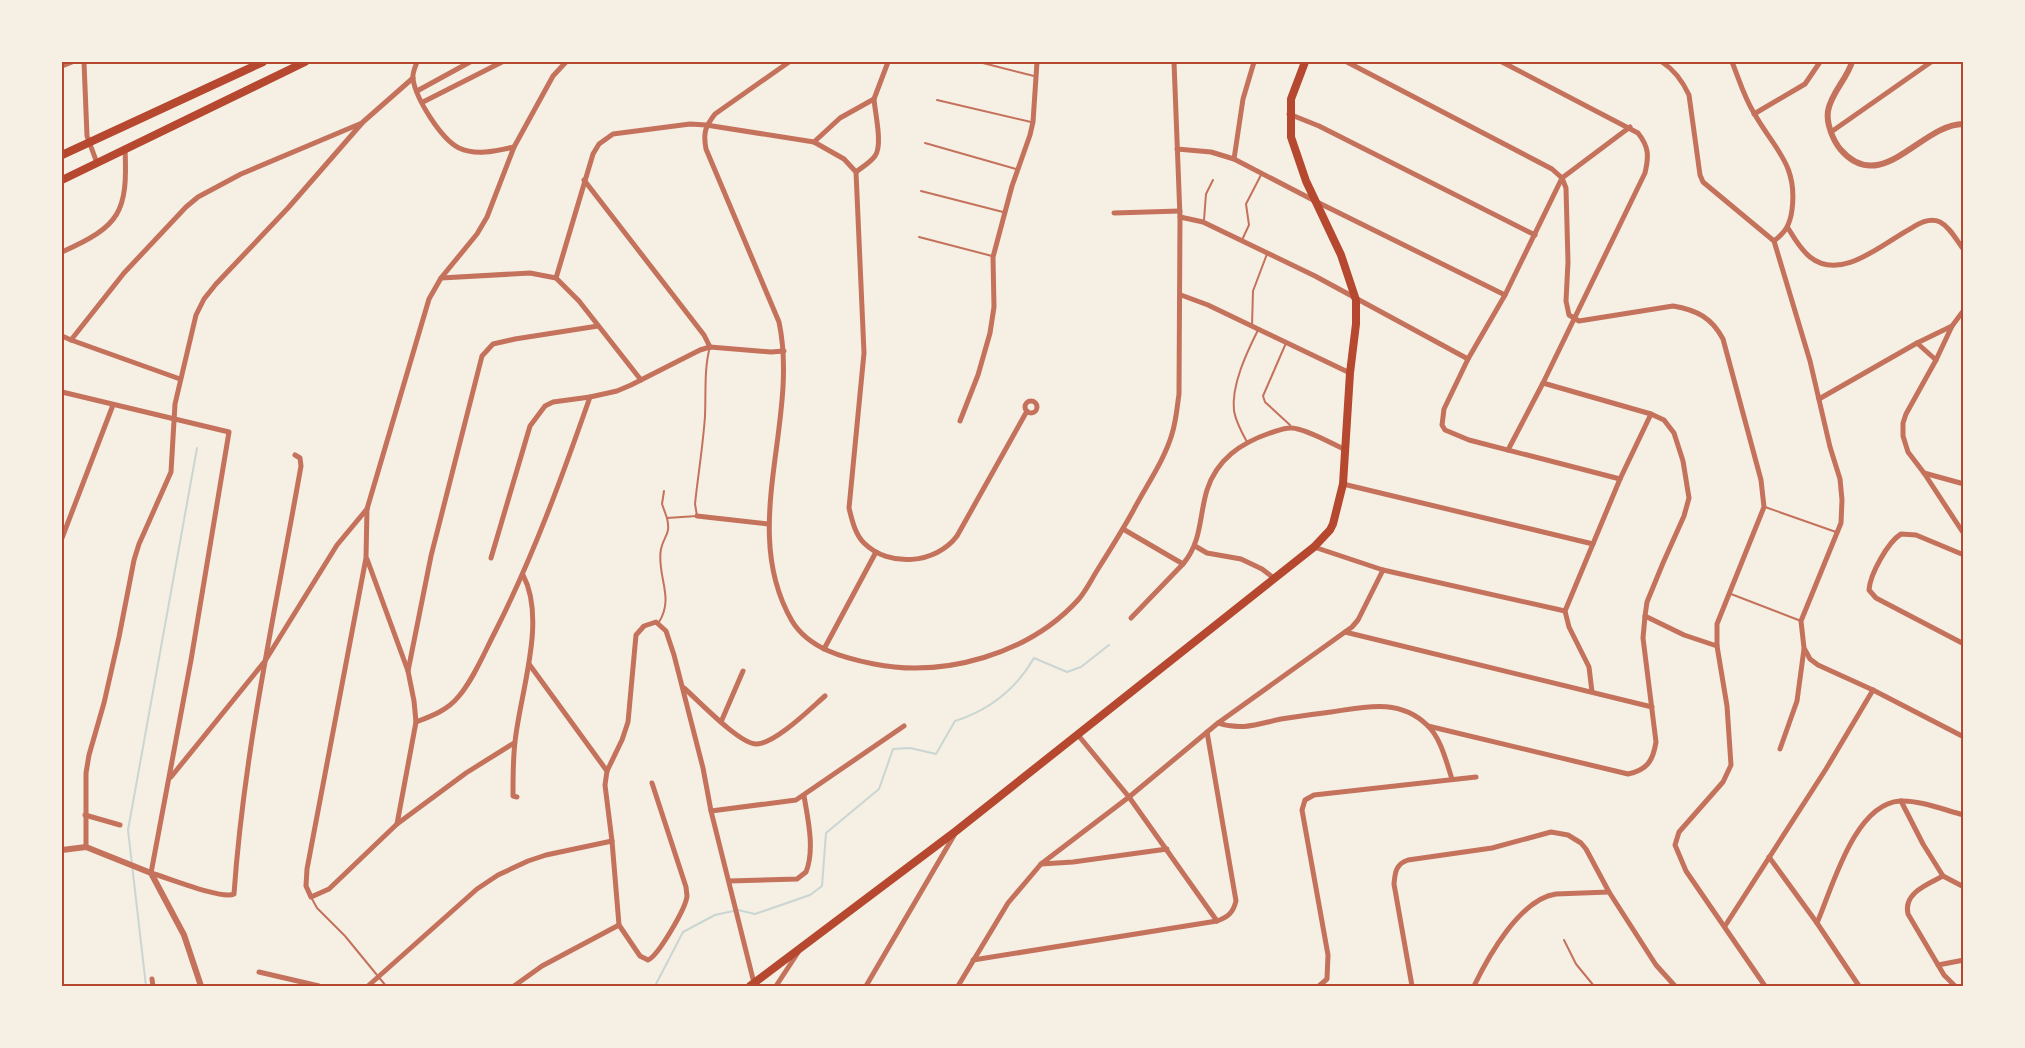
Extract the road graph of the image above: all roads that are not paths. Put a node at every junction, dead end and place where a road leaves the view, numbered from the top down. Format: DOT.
graph roads {
  1 [pos="72,62"];
  2 [pos="84,62"];
  3 [pos="263,62"];
  4 [pos="305,62"];
  5 [pos="417,62"];
  6 [pos="470,62"];
  7 [pos="502,62"];
  8 [pos="566,62"];
  9 [pos="789,62"];
  10 [pos="888,62"];
  11 [pos="979,62"];
  12 [pos="1037,62"];
  13 [pos="1174,62"];
  14 [pos="1254,62"];
  15 [pos="1305,62"];
  16 [pos="1347,62"];
  17 [pos="1502,62"];
  18 [pos="1662,62"];
  19 [pos="1732,62"];
  20 [pos="1820,62"];
  21 [pos="1852,62"];
  22 [pos="1932,62"];
  23 [pos="781,64"];
  24 [pos="62,66"];
  25 [pos="1037,77"];
  26 [pos="413,78"];
  27 [pos="417,91"];
  28 [pos="874,99"];
  29 [pos="937,100"];
  30 [pos="423,102"];
  31 [pos="1289,114"];
  32 [pos="1754,114"];
  33 [pos="363,122"];
  34 [pos="1033,122"];
  35 [pos="1964,124"];
  36 [pos="706,125"];
  37 [pos="1629,128"];
  38 [pos="1831,132"];
  39 [pos="814,142"];
  40 [pos="89,143"];
  41 [pos="925,143"];
  42 [pos="514,147"];
  43 [pos="125,148"];
  44 [pos="1177,149"];
  45 [pos="62,155"];
  46 [pos="1234,159"];
  47 [pos="97,163"];
  48 [pos="1019,170"];
  49 [pos="856,172"];
  50 [pos="1262,173"];
  51 [pos="1562,178"];
  52 [pos="62,180"];
  53 [pos="584,180"];
  54 [pos="1213,180"];
  55 [pos="921,191"];
  56 [pos="1315,201"];
  57 [pos="1004,212"];
  58 [pos="1114,213"];
  59 [pos="1180,214"];
  60 [pos="1203,222"];
  61 [pos="1788,228"];
  62 [pos="1535,235"];
  63 [pos="919,237"];
  64 [pos="1242,240"];
  65 [pos="1774,241"];
  66 [pos="1964,250"];
  67 [pos="62,252"];
  68 [pos="1267,253"];
  69 [pos="993,257"];
  70 [pos="441,278"];
  71 [pos="556,278"];
  72 [pos="1181,294"];
  73 [pos="1505,295"];
  74 [pos="1356,300"];
  75 [pos="1964,310"];
  76 [pos="1574,319"];
  77 [pos="1252,326"];
  78 [pos="1952,326"];
  79 [pos="598,327"];
  80 [pos="1258,330"];
  81 [pos="62,336"];
  82 [pos="71,340"];
  83 [pos="1286,343"];
  84 [pos="1917,343"];
  85 [pos="710,348"];
  86 [pos="784,351"];
  87 [pos="1468,360"];
  88 [pos="1936,360"];
  89 [pos="1350,373"];
  90 [pos="180,379"];
  91 [pos="640,380"];
  92 [pos="1543,382"];
  93 [pos="62,392"];
  94 [pos="590,397"];
  95 [pos="1819,399"];
  96 [pos="113,405"];
  97 [pos="1027,411"];
  98 [pos="1651,414"];
  99 [pos="174,418"];
  100 [pos="960,421"];
  101 [pos="1293,428"];
  102 [pos="1247,442"];
  103 [pos="1344,449"];
  104 [pos="1508,450"];
  105 [pos="295,455"];
  106 [pos="1924,473"];
  107 [pos="1620,479"];
  108 [pos="1343,484"];
  109 [pos="1964,484"];
  110 [pos="664,491"];
  111 [pos="1764,507"];
  112 [pos="367,509"];
  113 [pos="697,516"];
  114 [pos="667,518"];
  115 [pos="768,524"];
  116 [pos="1123,529"];
  117 [pos="1838,533"];
  118 [pos="1964,534"];
  119 [pos="62,538"];
  120 [pos="1593,544"];
  121 [pos="1195,546"];
  122 [pos="1314,547"];
  123 [pos="876,552"];
  124 [pos="1964,555"];
  125 [pos="366,558"];
  126 [pos="491,558"];
  127 [pos="1184,564"];
  128 [pos="1383,570"];
  129 [pos="523,575"];
  130 [pos="1275,579"];
  131 [pos="1729,593"];
  132 [pos="1565,612"];
  133 [pos="1645,616"];
  134 [pos="1131,618"];
  135 [pos="1801,621"];
  136 [pos="659,623"];
  137 [pos="1345,632"];
  138 [pos="1964,644"];
  139 [pos="1717,646"];
  140 [pos="1804,648"];
  141 [pos="824,649"];
  142 [pos="265,661"];
  143 [pos="529,664"];
  144 [pos="408,671"];
  145 [pos="743,671"];
  146 [pos="682,687"];
  147 [pos="1873,690"];
  148 [pos="1592,692"];
  149 [pos="825,696"];
  150 [pos="1652,707"];
  151 [pos="416,722"];
  152 [pos="722,722"];
  153 [pos="1218,723"];
  154 [pos="904,726"];
  155 [pos="1428,726"];
  156 [pos="1208,732"];
  157 [pos="1078,735"];
  158 [pos="1964,737"];
  159 [pos="514,743"];
  160 [pos="1780,749"];
  161 [pos="607,771"];
  162 [pos="1476,777"];
  163 [pos="170,778"];
  164 [pos="1452,779"];
  165 [pos="652,783"];
  166 [pos="804,796"];
  167 [pos="1128,797"];
  168 [pos="517,798"];
  169 [pos="1901,801"];
  170 [pos="711,811"];
  171 [pos="86,815"];
  172 [pos="1964,815"];
  173 [pos="397,824"];
  174 [pos="120,825"];
  175 [pos="956,831"];
  176 [pos="612,841"];
  177 [pos="86,846"];
  178 [pos="1167,849"];
  179 [pos="62,850"];
  180 [pos="1769,857"];
  181 [pos="1041,864"];
  182 [pos="151,873"];
  183 [pos="1943,876"];
  184 [pos="729,881"];
  185 [pos="1964,887"];
  186 [pos="1609,892"];
  187 [pos="311,897"];
  188 [pos="1217,921"];
  189 [pos="1817,923"];
  190 [pos="619,926"];
  191 [pos="1725,926"];
  192 [pos="1564,940"];
  193 [pos="799,951"];
  194 [pos="973,960"];
  195 [pos="1964,960"];
  196 [pos="1938,965"];
  197 [pos="259,972"];
  198 [pos="377,978"];
  199 [pos="152,979"];
  200 [pos="754,985"];
  201 [pos="153,987"];
  202 [pos="201,987"];
  203 [pos="319,987"];
  204 [pos="368,987"];
  205 [pos="386,987"];
  206 [pos="514,987"];
  207 [pos="776,987"];
  208 [pos="866,987"];
  209 [pos="958,987"];
  210 [pos="1320,987"];
  211 [pos="1412,987"];
  212 [pos="1474,987"];
  213 [pos="1594,987"];
  214 [pos="1675,987"];
  215 [pos="1765,987"];
  216 [pos="1859,987"];
  217 [pos="1955,987"];
  1 -- 24 [label="street"];
  2 -- 40 [label="street"];
  3 -- 40 [label="main road"];
  4 -- 43 [label="main road"];
  5 -- 26 [label="street"];
  6 -- 27 [label="street"];
  7 -- 30 [label="street"];
  8 -- 42 [label="street"];
  9 -- 23 [label="street"];
  10 -- 28 [label="street"];
  11 -- 25 [label="lane"];
  12 -- 25 [label="street"];
  13 -- 44 [label="street"];
  14 -- 46 [label="street"];
  15 -- 31 [label="main road"];
  16 -- 51 [label="street"];
  17 -- 37 [label="street"];
  18 -- 65 [label="street"];
  19 -- 32 [label="street"];
  20 -- 32 [label="street"];
  21 -- 38 [label="street"];
  22 -- 38 [label="street"];
  23 -- 36 [label="street"];
  25 -- 34 [label="street"];
  26 -- 27 [label="street"];
  26 -- 33 [label="street"];
  27 -- 30 [label="street"];
  28 -- 39 [label="street"];
  28 -- 49 [label="street"];
  29 -- 34 [label="lane"];
  30 -- 42 [label="street"];
  31 -- 56 [label="main road"];
  31 -- 62 [label="street"];
  32 -- 61 [label="street"];
  33 -- 82 [label="street"];
  33 -- 90 [label="street"];
  34 -- 48 [label="street"];
  35 -- 38 [label="street"];
  36 -- 39 [label="street"];
  36 -- 53 [label="street"];
  36 -- 86 [label="street"];
  37 -- 51 [label="street"];
  37 -- 76 [label="street"];
  39 -- 49 [label="street"];
  40 -- 45 [label="main road"];
  40 -- 47 [label="street"];
  41 -- 48 [label="lane"];
  42 -- 70 [label="street"];
  43 -- 47 [label="main road"];
  43 -- 67 [label="street"];
  44 -- 46 [label="street"];
  44 -- 59 [label="street"];
  46 -- 50 [label="street"];
  47 -- 52 [label="main road"];
  48 -- 57 [label="street"];
  49 -- 123 [label="street"];
  50 -- 56 [label="street"];
  50 -- 64 [label="lane"];
  51 -- 62 [label="street"];
  51 -- 76 [label="street"];
  53 -- 71 [label="street"];
  53 -- 85 [label="street"];
  54 -- 60 [label="lane"];
  55 -- 57 [label="lane"];
  56 -- 73 [label="street"];
  56 -- 74 [label="main road"];
  57 -- 69 [label="street"];
  58 -- 59 [label="street"];
  59 -- 60 [label="street"];
  59 -- 72 [label="street"];
  60 -- 64 [label="street"];
  61 -- 65 [label="street"];
  61 -- 66 [label="street"];
  62 -- 73 [label="street"];
  63 -- 69 [label="lane"];
  64 -- 68 [label="street"];
  65 -- 95 [label="street"];
  68 -- 74 [label="street"];
  68 -- 77 [label="lane"];
  69 -- 100 [label="street"];
  70 -- 71 [label="street"];
  70 -- 112 [label="street"];
  71 -- 79 [label="street"];
  72 -- 77 [label="street"];
  72 -- 116 [label="street"];
  73 -- 87 [label="street"];
  74 -- 87 [label="street"];
  74 -- 89 [label="main road"];
  75 -- 78 [label="street"];
  76 -- 92 [label="street"];
  76 -- 111 [label="street"];
  77 -- 80 [label="street"];
  78 -- 84 [label="street"];
  78 -- 88 [label="street"];
  79 -- 91 [label="street"];
  79 -- 144 [label="street"];
  80 -- 83 [label="street"];
  80 -- 102 [label="lane"];
  81 -- 82 [label="street"];
  82 -- 90 [label="street"];
  83 -- 89 [label="street"];
  83 -- 101 [label="lane"];
  84 -- 88 [label="street"];
  84 -- 95 [label="street"];
  85 -- 86 [label="street"];
  85 -- 91 [label="street"];
  85 -- 113 [label="lane"];
  86 -- 115 [label="street"];
  87 -- 104 [label="street"];
  88 -- 106 [label="street"];
  89 -- 103 [label="main road"];
  90 -- 99 [label="street"];
  91 -- 94 [label="street"];
  92 -- 98 [label="street"];
  92 -- 104 [label="street"];
  93 -- 96 [label="street"];
  94 -- 126 [label="street"];
  94 -- 129 [label="street"];
  95 -- 117 [label="street"];
  96 -- 99 [label="street"];
  96 -- 119 [label="street"];
  97 -- 123 [label="street"];
  98 -- 107 [label="street"];
  98 -- 133 [label="street"];
  99 -- 163 [label="street"];
  99 -- 171 [label="street"];
  101 -- 102 [label="street"];
  101 -- 103 [label="street"];
  102 -- 121 [label="street"];
  103 -- 108 [label="main road"];
  104 -- 107 [label="street"];
  105 -- 142 [label="street"];
  106 -- 109 [label="street"];
  106 -- 118 [label="street"];
  107 -- 120 [label="street"];
  108 -- 120 [label="street"];
  108 -- 122 [label="main road"];
  110 -- 114 [label="lane"];
  111 -- 117 [label="lane"];
  111 -- 131 [label="street"];
  112 -- 125 [label="street"];
  112 -- 142 [label="street"];
  113 -- 114 [label="lane"];
  113 -- 115 [label="street"];
  114 -- 136 [label="lane"];
  115 -- 141 [label="street"];
  116 -- 127 [label="street"];
  116 -- 141 [label="street"];
  117 -- 135 [label="street"];
  120 -- 132 [label="street"];
  121 -- 127 [label="street"];
  121 -- 130 [label="street"];
  122 -- 128 [label="street"];
  122 -- 130 [label="main road"];
  123 -- 141 [label="street"];
  124 -- 138 [label="street"];
  125 -- 144 [label="street"];
  125 -- 187 [label="street"];
  127 -- 134 [label="street"];
  128 -- 132 [label="street"];
  128 -- 137 [label="street"];
  129 -- 143 [label="street"];
  129 -- 151 [label="street"];
  130 -- 157 [label="main road"];
  131 -- 135 [label="lane"];
  131 -- 139 [label="street"];
  132 -- 148 [label="street"];
  133 -- 139 [label="street"];
  133 -- 150 [label="street"];
  135 -- 140 [label="street"];
  136 -- 146 [label="street"];
  136 -- 161 [label="street"];
  137 -- 148 [label="street"];
  137 -- 153 [label="street"];
  139 -- 191 [label="street"];
  140 -- 147 [label="street"];
  140 -- 160 [label="street"];
  142 -- 163 [label="street"];
  142 -- 182 [label="street"];
  143 -- 159 [label="street"];
  143 -- 161 [label="street"];
  144 -- 151 [label="street"];
  145 -- 152 [label="street"];
  146 -- 152 [label="street"];
  146 -- 170 [label="street"];
  147 -- 158 [label="street"];
  147 -- 180 [label="street"];
  148 -- 150 [label="street"];
  149 -- 152 [label="street"];
  150 -- 155 [label="street"];
  151 -- 173 [label="street"];
  153 -- 155 [label="street"];
  153 -- 156 [label="street"];
  154 -- 166 [label="street"];
  155 -- 164 [label="street"];
  156 -- 167 [label="street"];
  156 -- 188 [label="street"];
  157 -- 167 [label="street"];
  157 -- 175 [label="main road"];
  159 -- 168 [label="street"];
  159 -- 173 [label="street"];
  161 -- 176 [label="street"];
  162 -- 164 [label="street"];
  163 -- 182 [label="street"];
  164 -- 210 [label="street"];
  165 -- 190 [label="street"];
  166 -- 170 [label="street"];
  166 -- 184 [label="street"];
  167 -- 178 [label="street"];
  167 -- 181 [label="street"];
  169 -- 172 [label="street"];
  169 -- 183 [label="street"];
  169 -- 189 [label="street"];
  170 -- 184 [label="street"];
  171 -- 174 [label="street"];
  171 -- 177 [label="street"];
  173 -- 187 [label="street"];
  175 -- 193 [label="main road"];
  175 -- 208 [label="street"];
  176 -- 190 [label="street"];
  176 -- 198 [label="street"];
  177 -- 179 [label="street"];
  177 -- 182 [label="street"];
  178 -- 181 [label="street"];
  178 -- 188 [label="street"];
  180 -- 189 [label="street"];
  180 -- 191 [label="street"];
  181 -- 194 [label="street"];
  182 -- 202 [label="street"];
  183 -- 185 [label="street"];
  183 -- 196 [label="street"];
  184 -- 200 [label="street"];
  186 -- 211 [label="street"];
  186 -- 212 [label="street"];
  186 -- 214 [label="street"];
  187 -- 198 [label="lane"];
  188 -- 194 [label="street"];
  189 -- 216 [label="street"];
  190 -- 206 [label="street"];
  191 -- 215 [label="street"];
  192 -- 213 [label="lane"];
  193 -- 200 [label="main road"];
  193 -- 207 [label="street"];
  194 -- 209 [label="street"];
  195 -- 196 [label="street"];
  196 -- 217 [label="street"];
  197 -- 203 [label="street"];
  198 -- 204 [label="street"];
  198 -- 205 [label="lane"];
  199 -- 201 [label="street"];
}
